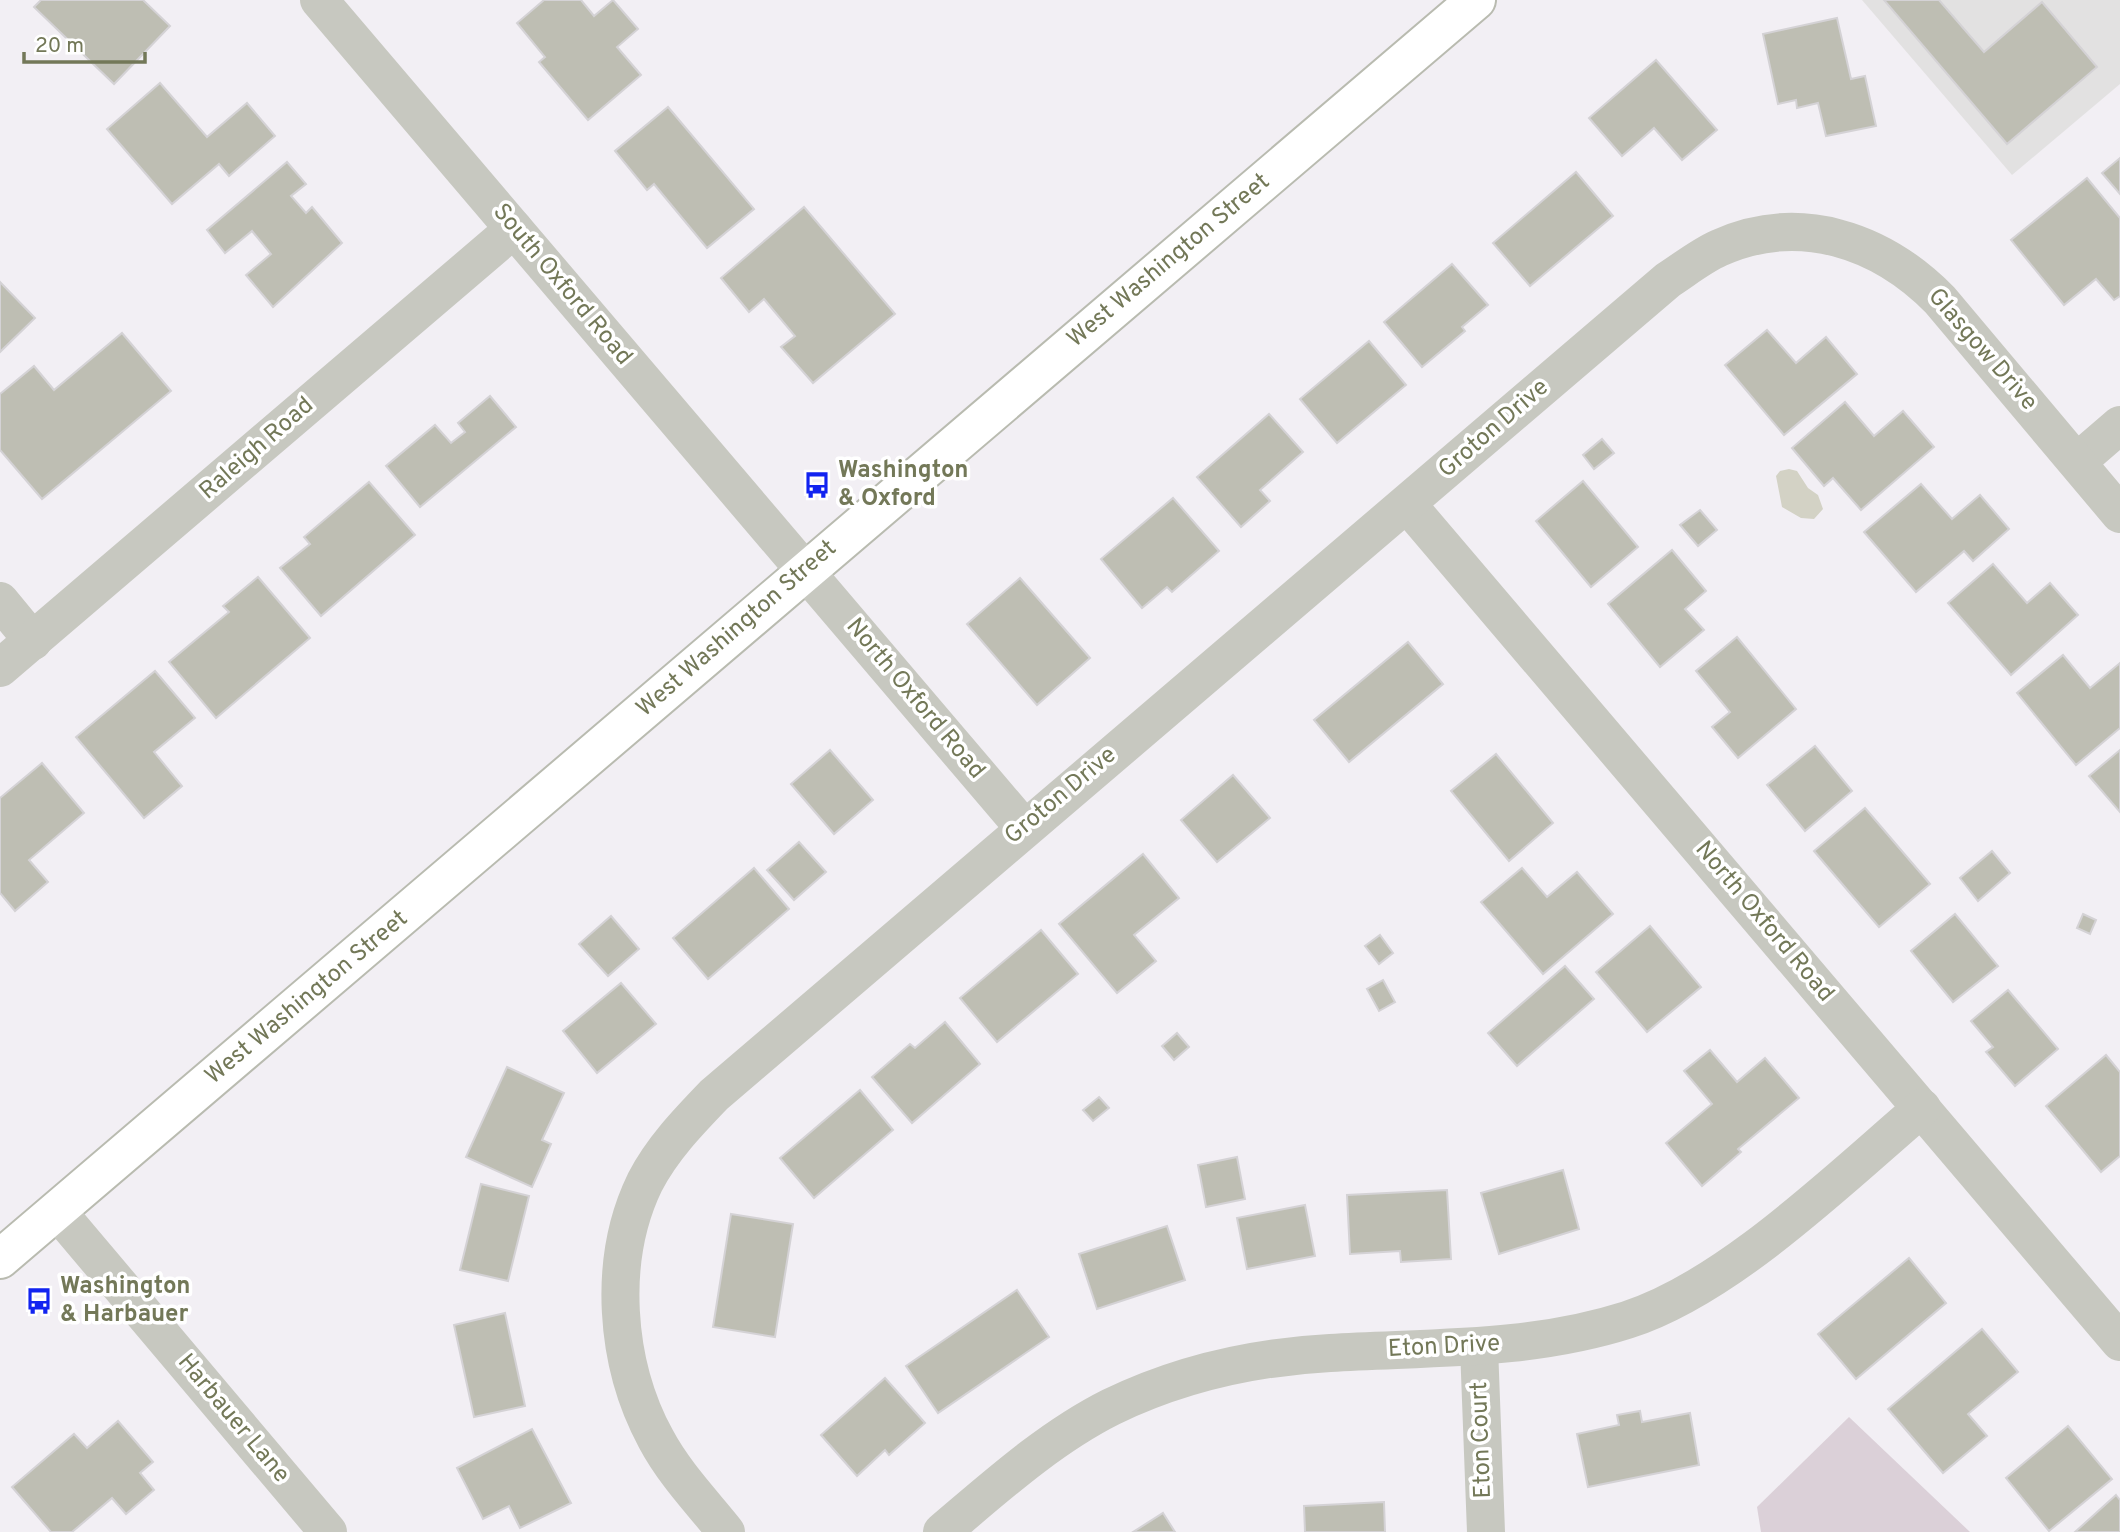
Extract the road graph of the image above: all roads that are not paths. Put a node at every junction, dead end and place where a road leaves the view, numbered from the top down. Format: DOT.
graph roads {
  1 [pos="319,0"];
  2 [pos="1476,0"];
  3 [pos="514,229"];
  4 [pos="1812,232"];
  5 [pos="2120,425"];
  6 [pos="2077,462"];
  7 [pos="1407,503"];
  8 [pos="2120,514"];
  9 [pos="805,571"];
  10 [pos="0,601"];
  11 [pos="33,640"];
  12 [pos="0,668"];
  13 [pos="1024,828"];
  14 [pos="1922,1108"];
  15 [pos="57,1211"];
  16 [pos="0,1259"];
  17 [pos="2120,1342"];
  18 [pos="1479,1347"];
  19 [pos="328,1532"];
  20 [pos="726,1532"];
  21 [pos="942,1532"];
  22 [pos="1486,1532"];
  1 -- 3 [label="street, South Oxford Road"];
  2 -- 9 [label="street, West Washington Street"];
  3 -- 9 [label="street, South Oxford Road"];
  3 -- 11 [label="street, Raleigh Road"];
  4 -- 6 [label="street, Glasgow Drive"];
  4 -- 7 [label="street, Groton Drive"];
  5 -- 6 [label="street"];
  6 -- 8 [label="street, Glasgow Drive"];
  7 -- 13 [label="street, Groton Drive"];
  7 -- 14 [label="street, North Oxford Road"];
  9 -- 13 [label="street, North Oxford Road"];
  9 -- 15 [label="street, West Washington Street"];
  10 -- 11 [label="street"];
  11 -- 12 [label="street, Raleigh Road"];
  13 -- 20 [label="street, Groton Drive"];
  14 -- 17 [label="street, North Oxford Road"];
  14 -- 18 [label="street, Eton Drive"];
  15 -- 16 [label="street, West Washington Street"];
  15 -- 19 [label="street, Harbauer Lane"];
  18 -- 21 [label="street, Eton Drive"];
  18 -- 22 [label="street, Eton Court"];
}
